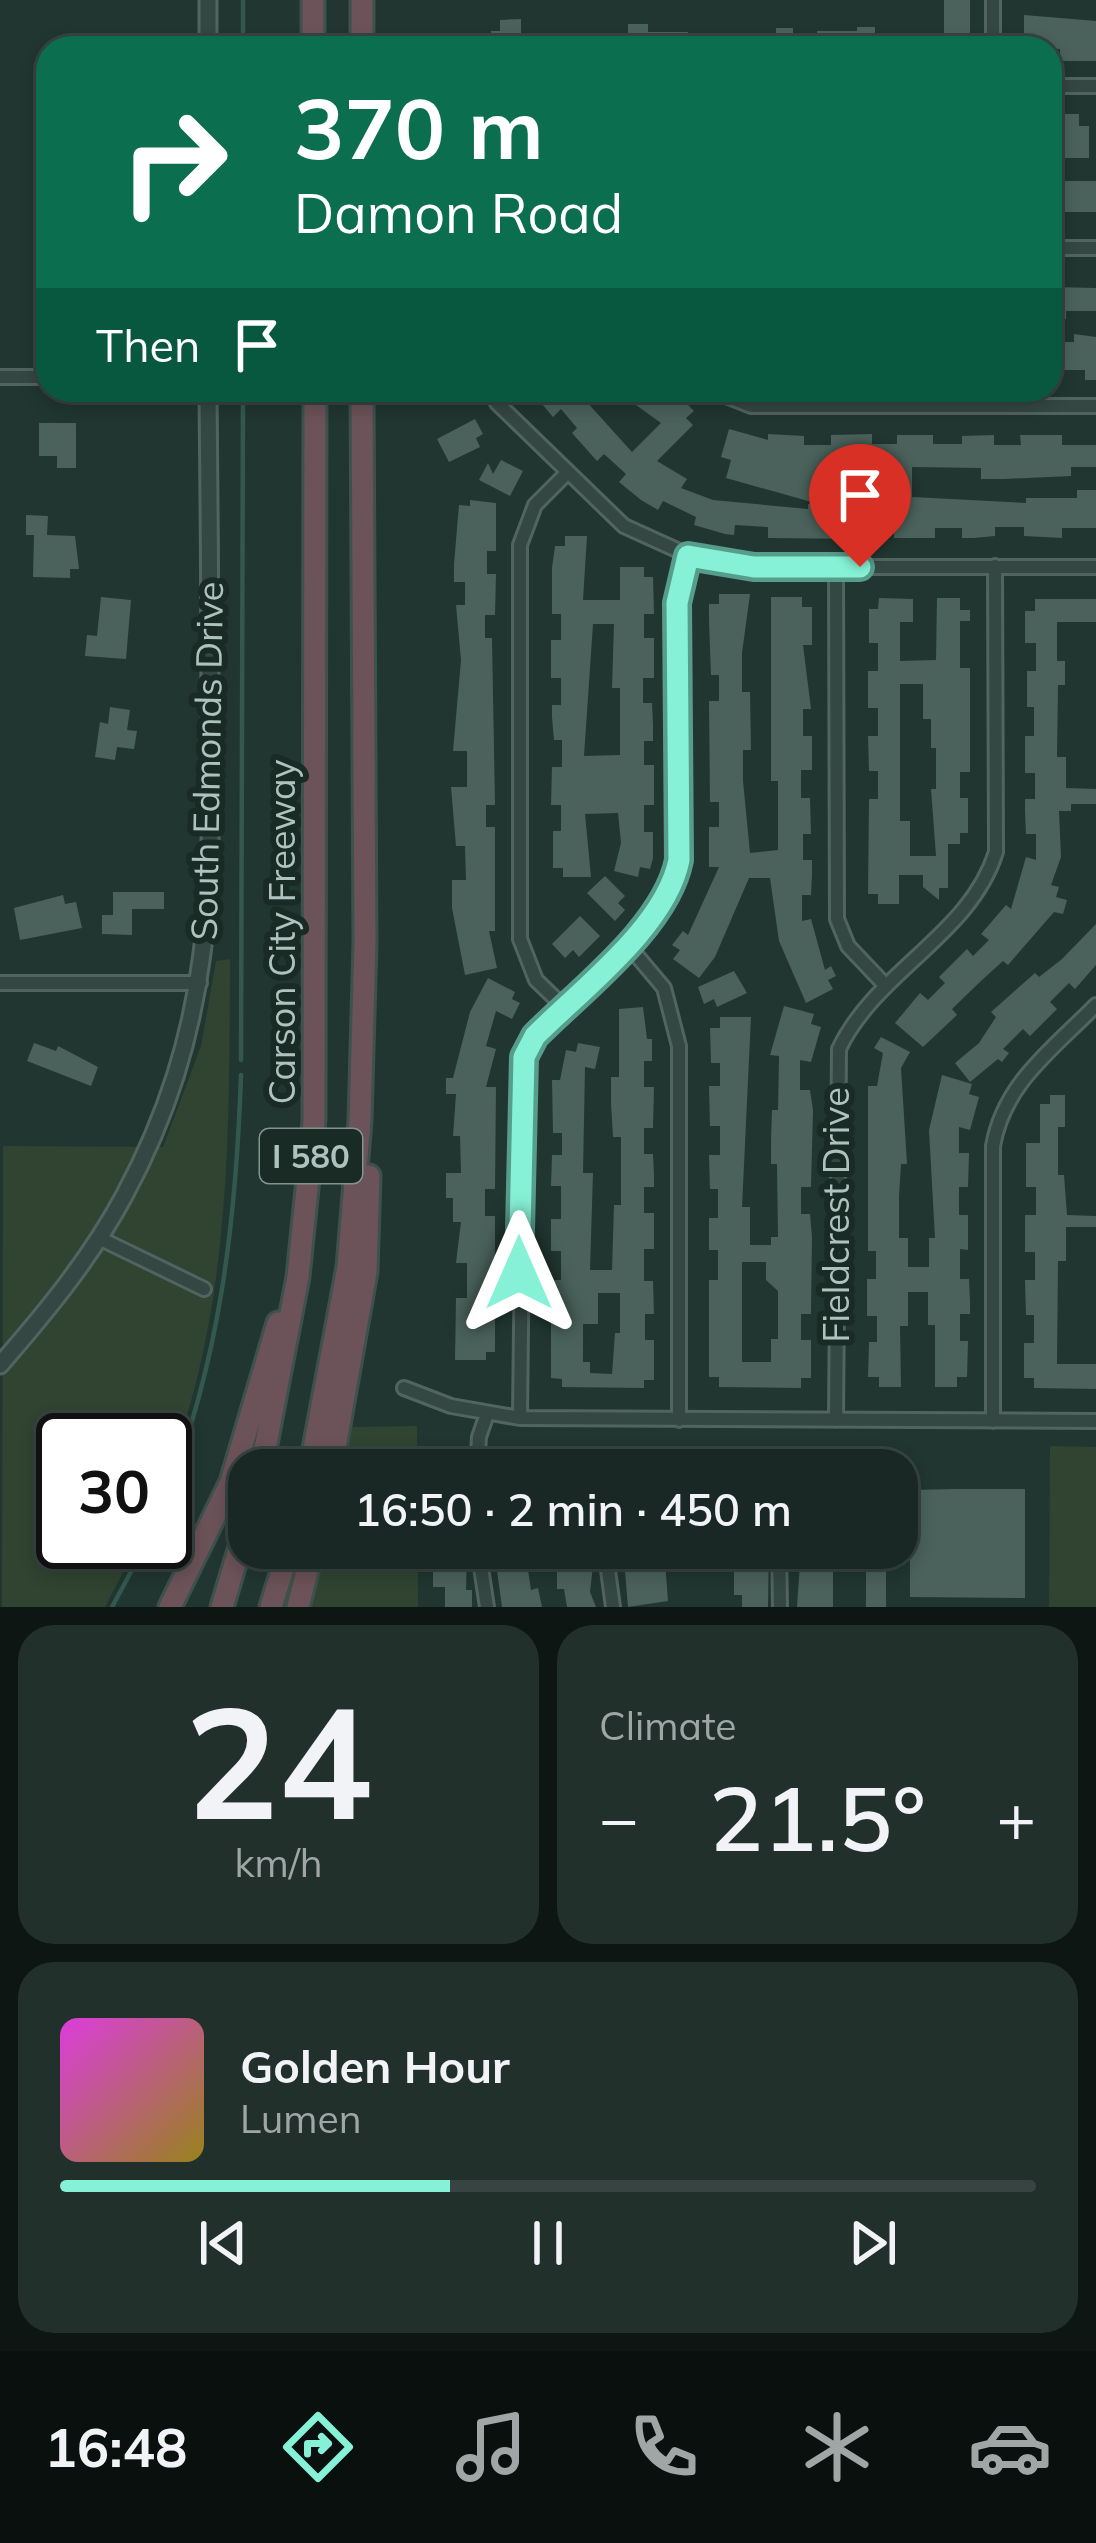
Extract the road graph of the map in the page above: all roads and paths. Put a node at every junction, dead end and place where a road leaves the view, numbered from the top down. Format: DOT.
graph roads {
  1 [pos="208,0"];
  2 [pos="313,0"];
  3 [pos="362,0"];
  4 [pos="993,0"];
  5 [pos="208,36"];
  6 [pos="313,36"];
  7 [pos="362,36"];
  8 [pos="993,36"];
  9 [pos="1062,86"];
  10 [pos="1096,86"];
  11 [pos="1062,248"];
  12 [pos="1096,248"];
  13 [pos="0,377"];
  14 [pos="36,377"];
  15 [pos="208,402"];
  16 [pos="315,402"];
  17 [pos="362,402"];
  18 [pos="499,402"];
  19 [pos="741,402"];
  20 [pos="1096,406"];
  21 [pos="565,475"];
  22 [pos="688,556"];
  23 [pos="995,566"];
  24 [pos="836,567"];
  25 [pos="1096,567"];
  26 [pos="316,838"];
  27 [pos="365,943"];
  28 [pos="627,944"];
  29 [pos="0,983"];
  30 [pos="200,983"];
  31 [pos="885,985"];
  32 [pos="1096,1005"];
  33 [pos="564,1007"];
  34 [pos="99,1238"];
  35 [pos="204,1289"];
  36 [pos="0,1365"];
  37 [pos="404,1388"];
  38 [pos="487,1414"];
  39 [pos="520,1418"];
  40 [pos="679,1420"];
  41 [pos="836,1420"];
  42 [pos="993,1421"];
  43 [pos="1096,1421"];
  44 [pos="266,1449"];
  45 [pos="314,1449"];
  46 [pos="335,1449"];
  47 [pos="479,1449"];
  48 [pos="233,1569"];
  49 [pos="283,1569"];
  50 [pos="308,1569"];
  51 [pos="481,1569"];
  52 [pos="608,1569"];
  53 [pos="779,1569"];
  54 [pos="170,1607"];
  55 [pos="222,1607"];
  56 [pos="271,1607"];
  57 [pos="298,1607"];
  58 [pos="487,1607"];
  59 [pos="613,1607"];
  60 [pos="780,1607"];
  1 -- 5 [label="street"];
  2 -- 6 [label="highway"];
  3 -- 7 [label="highway"];
  4 -- 8 [label="street"];
  9 -- 10 [label="street"];
  11 -- 12 [label="street"];
  13 -- 14 [label="street"];
  15 -- 30 [label="street, South Edmonds Drive"];
  16 -- 26 [label="highway, Carson City Freeway / I 580"];
  17 -- 27 [label="highway, I 580"];
  18 -- 21 [label="street"];
  19 -- 20 [label="street"];
  21 -- 22 [label="street"];
  21 -- 33 [label="street"];
  22 -- 24 [label="street"];
  22 -- 28 [label="street"];
  23 -- 24 [label="street"];
  23 -- 25 [label="street"];
  23 -- 31 [label="street, Fieldcrest Drive"];
  24 -- 31 [label="street"];
  26 -- 44 [label="highway, Carson City Freeway / I 580"];
  26 -- 54 [label="highway"];
  27 -- 45 [label="highway, I 580"];
  27 -- 46 [label="highway"];
  28 -- 33 [label="street"];
  28 -- 40 [label="street"];
  29 -- 30 [label="street"];
  30 -- 34 [label="street, South Edmonds Drive"];
  31 -- 41 [label="street, Fieldcrest Drive"];
  32 -- 42 [label="street"];
  33 -- 39 [label="street"];
  34 -- 35 [label="street"];
  34 -- 36 [label="street, South Edmonds Drive"];
  37 -- 38 [label="street"];
  38 -- 39 [label="street"];
  38 -- 47 [label="street"];
  39 -- 40 [label="street"];
  40 -- 41 [label="street"];
  41 -- 42 [label="street"];
  42 -- 43 [label="street"];
  48 -- 55 [label="highway"];
  49 -- 56 [label="highway"];
  50 -- 57 [label="highway"];
  51 -- 58 [label="street"];
  52 -- 59 [label="street"];
  53 -- 60 [label="street"];
}
